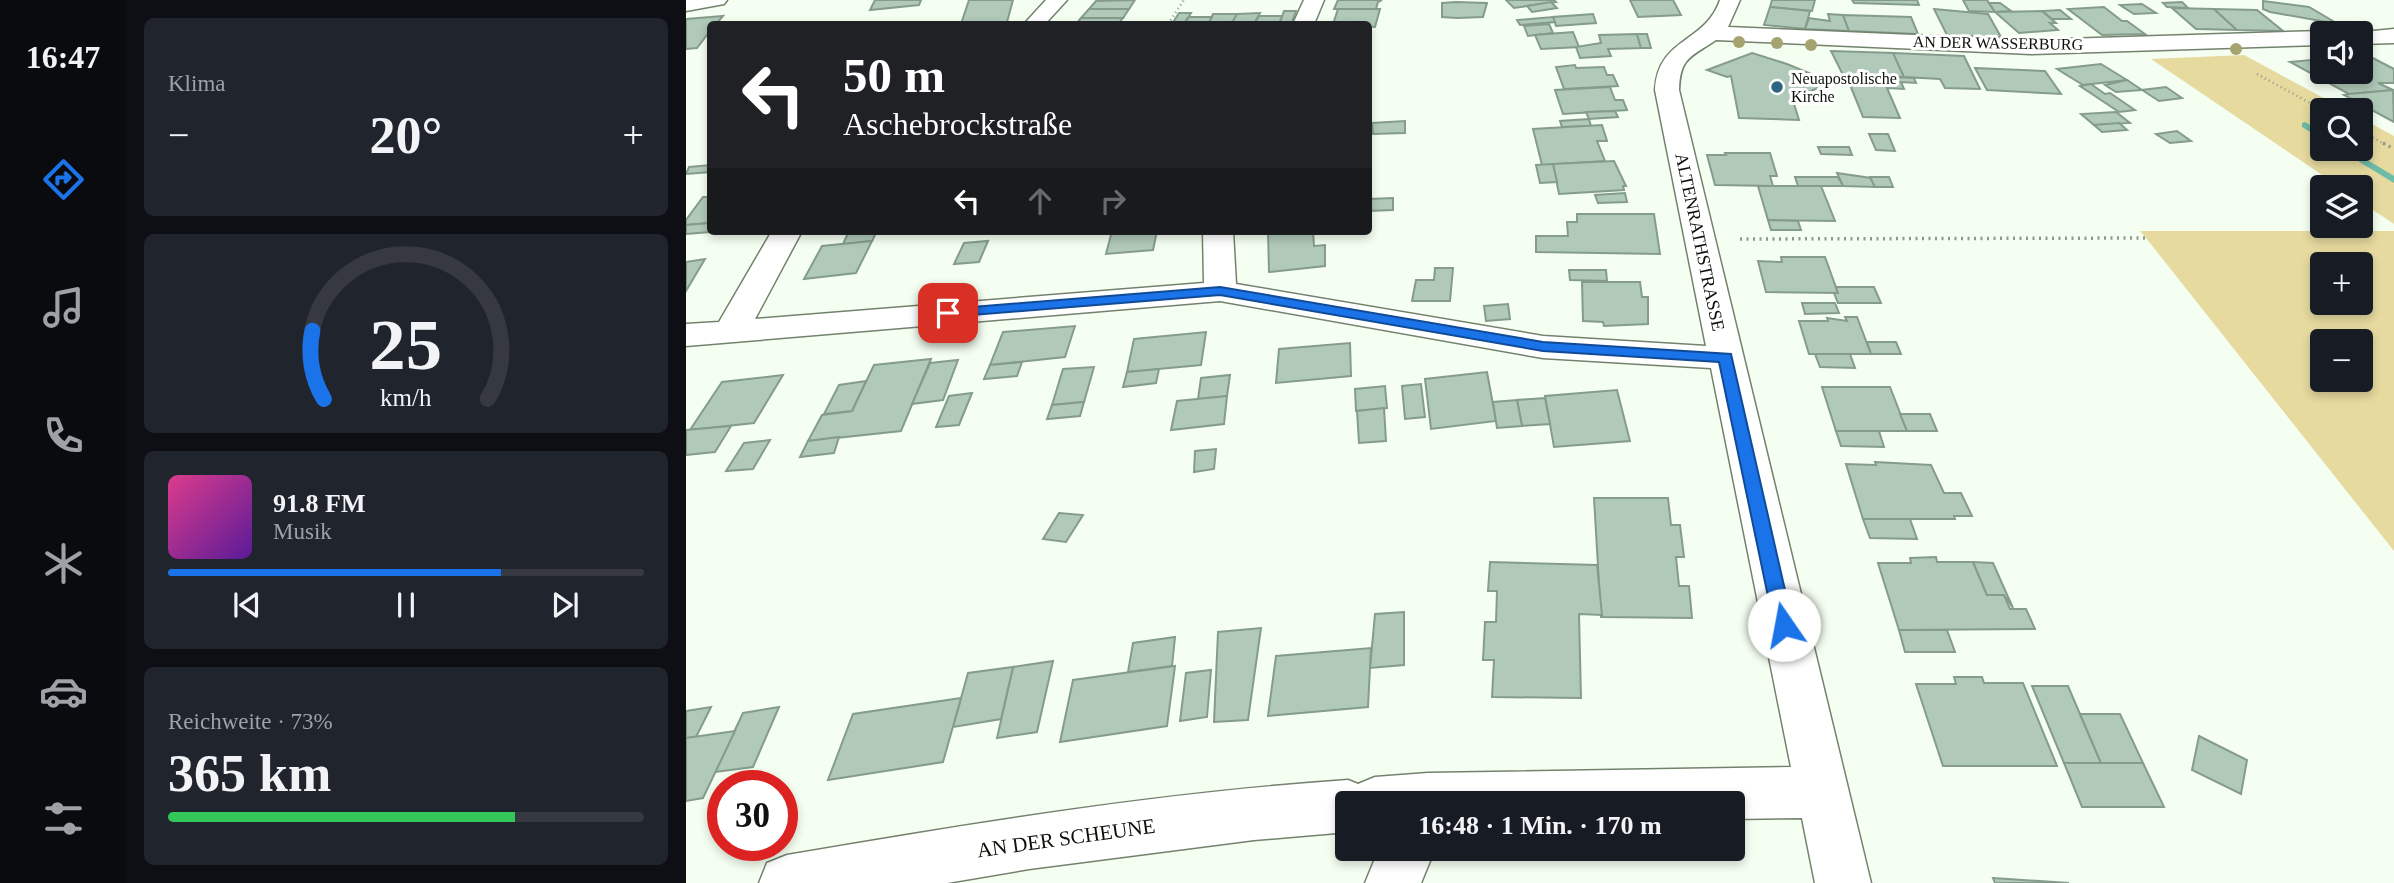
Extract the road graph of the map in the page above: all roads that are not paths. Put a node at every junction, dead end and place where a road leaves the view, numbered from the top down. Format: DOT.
graph roads {
  1 [pos="717,0"];
  2 [pos="1057,0"];
  3 [pos="1314,0"];
  4 [pos="1730,0"];
  5 [pos="686,5"];
  6 [pos="1037,21"];
  7 [pos="1305,21"];
  8 [pos="1713,33"];
  9 [pos="2394,36"];
  10 [pos="2373,37"];
  11 [pos="2310,38"];
  12 [pos="785,235"];
  13 [pos="1218,235"];
  14 [pos="1220,291"];
  15 [pos="731,331"];
  16 [pos="686,335"];
  17 [pos="1726,358"];
  18 [pos="1821,792"];
  19 [pos="1745,794"];
  20 [pos="1335,807"];
  21 [pos="1402,861"];
  22 [pos="787,883"];
  23 [pos="1393,883"];
  24 [pos="1843,883"];
  1 -- 5 [label="street"];
  2 -- 6 [label="street"];
  3 -- 7 [label="street"];
  4 -- 8 [label="street"];
  8 -- 11 [label="street, AN DER WASSERBURG"];
  8 -- 17 [label="street, ALTENRATHSTRASSE"];
  9 -- 10 [label="street"];
  12 -- 15 [label="street"];
  13 -- 14 [label="street"];
  14 -- 15 [label="street"];
  14 -- 17 [label="street"];
  15 -- 16 [label="street"];
  17 -- 18 [label="street, ALTENRATHSTRASSE"];
  18 -- 19 [label="street"];
  18 -- 24 [label="street, ALTENRATHSTRASSE"];
  20 -- 22 [label="street, AN DER SCHEUNE"];
  21 -- 23 [label="street"];
}
